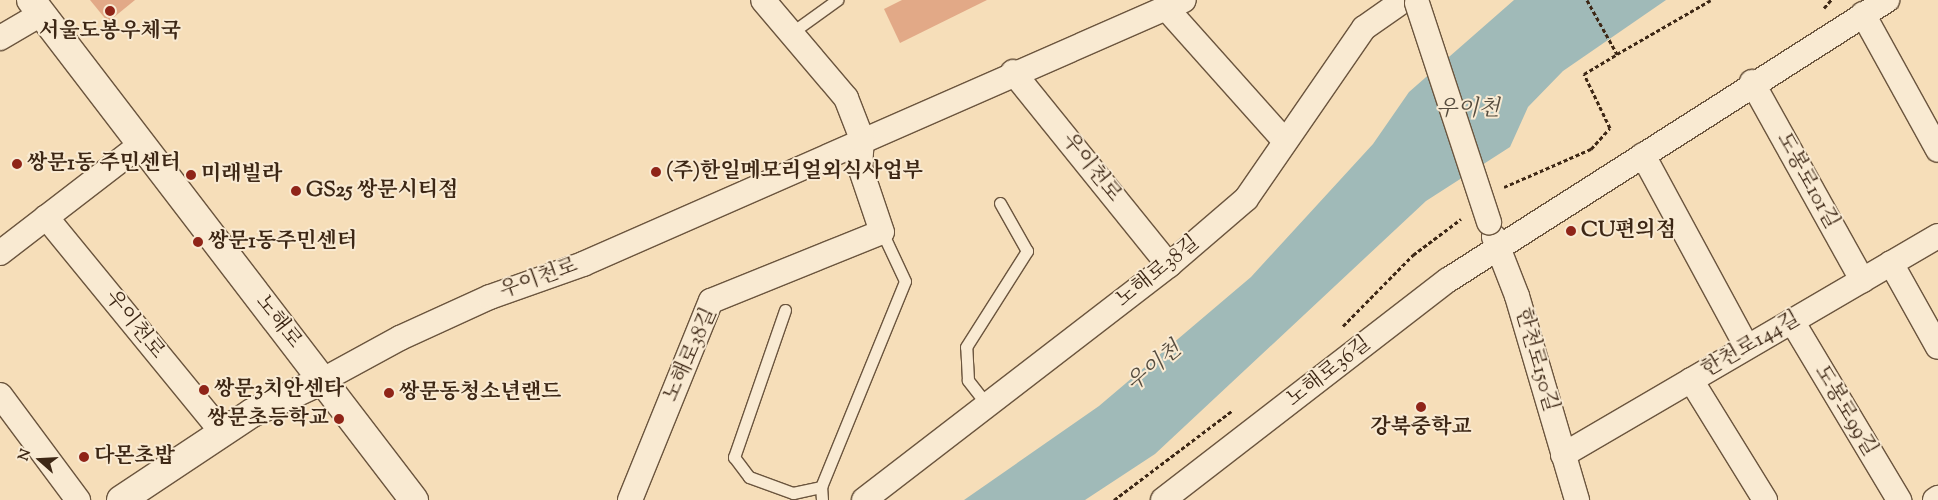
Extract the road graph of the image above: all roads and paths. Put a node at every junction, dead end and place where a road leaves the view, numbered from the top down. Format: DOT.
graph roads {
  1 [pos="763,0"];
  2 [pos="837,0"];
  3 [pos="1587,0"];
  4 [pos="1711,0"];
  5 [pos="1887,0"];
  6 [pos="1412,1"];
  7 [pos="1175,4"];
  8 [pos="36,7"];
  9 [pos="1863,14"];
  10 [pos="791,33"];
  11 [pos="0,38"];
  12 [pos="1617,54"];
  13 [pos="1013,72"];
  14 [pos="1752,82"];
  15 [pos="862,139"];
  16 [pos="1286,141"];
  17 [pos="140,146"];
  18 [pos="1938,150"];
  19 [pos="1642,155"];
  20 [pos="1501,189"];
  21 [pos="1000,203"];
  22 [pos="46,217"];
  23 [pos="1479,218"];
  24 [pos="882,232"];
  25 [pos="1938,236"];
  26 [pos="1499,251"];
  27 [pos="0,253"];
  28 [pos="1890,263"];
  29 [pos="1169,265"];
  30 [pos="1862,280"];
  31 [pos="785,310"];
  32 [pos="1792,321"];
  33 [pos="1336,332"];
  34 [pos="1747,347"];
  35 [pos="1938,347"];
  36 [pos="323,380"];
  37 [pos="1691,380"];
  38 [pos="0,395"];
  39 [pos="988,406"];
  40 [pos="1239,406"];
  41 [pos="222,432"];
  42 [pos="1563,455"];
  43 [pos="821,488"];
  44 [pos="78,500"];
  45 [pos="122,500"];
  46 [pos="414,500"];
  47 [pos="630,500"];
  48 [pos="822,500"];
  49 [pos="864,500"];
  50 [pos="1114,500"];
  51 [pos="1163,500"];
  52 [pos="1577,500"];
  53 [pos="1764,500"];
  54 [pos="1899,500"];
  1 -- 10 [label="street"];
  2 -- 10 [label="lane"];
  3 -- 12 [label="path"];
  4 -- 12 [label="path"];
  5 -- 9 [label="street"];
  6 -- 16 [label="street, 노해로38길"];
  6 -- 23 [label="street, 한천로150길, bridge"];
  7 -- 13 [label="street, 우이천로"];
  7 -- 16 [label="street, 우이천로"];
  8 -- 11 [label="street, 노해로"];
  8 -- 17 [label="main road, 노해로"];
  9 -- 14 [label="street"];
  9 -- 18 [label="street"];
  10 -- 15 [label="street"];
  12 -- 20 [label="path"];
  13 -- 15 [label="street, 우이천로"];
  13 -- 29 [label="street, 우이천로"];
  14 -- 19 [label="street"];
  14 -- 30 [label="street, 도봉로101길"];
  15 -- 24 [label="street"];
  15 -- 36 [label="street, 우이천로"];
  16 -- 29 [label="street, 노해로38길"];
  17 -- 22 [label="street"];
  17 -- 36 [label="main road, 노해로"];
  19 -- 26 [label="street"];
  19 -- 34 [label="street"];
  21 -- 39 [label="lane"];
  22 -- 27 [label="street"];
  22 -- 41 [label="street, 우이천로"];
  23 -- 26 [label="street, 한천로150길"];
  23 -- 33 [label="path"];
  24 -- 43 [label="lane"];
  24 -- 47 [label="street, 노해로38길"];
  25 -- 28 [label="street, 한천로144길"];
  26 -- 42 [label="street, 한천로150길"];
  26 -- 51 [label="street, 노해로36길"];
  28 -- 30 [label="street, 한천로144길"];
  28 -- 35 [label="street"];
  29 -- 39 [label="street, 노해로38길"];
  30 -- 32 [label="street, 한천로144길"];
  31 -- 43 [label="lane"];
  32 -- 34 [label="street, 한천로144길"];
  32 -- 54 [label="street, 도봉로99길"];
  34 -- 37 [label="street, 한천로144길"];
  36 -- 41 [label="main road, 우이천로"];
  36 -- 46 [label="main road, 노해로"];
  37 -- 42 [label="street, 한천로144길"];
  37 -- 53 [label="street"];
  38 -- 44 [label="street"];
  39 -- 49 [label="street, 노해로38길"];
  40 -- 50 [label="path"];
  41 -- 45 [label="main road, 우이천로"];
  42 -- 52 [label="street, 한천로150길"];
  43 -- 48 [label="lane"];
}
